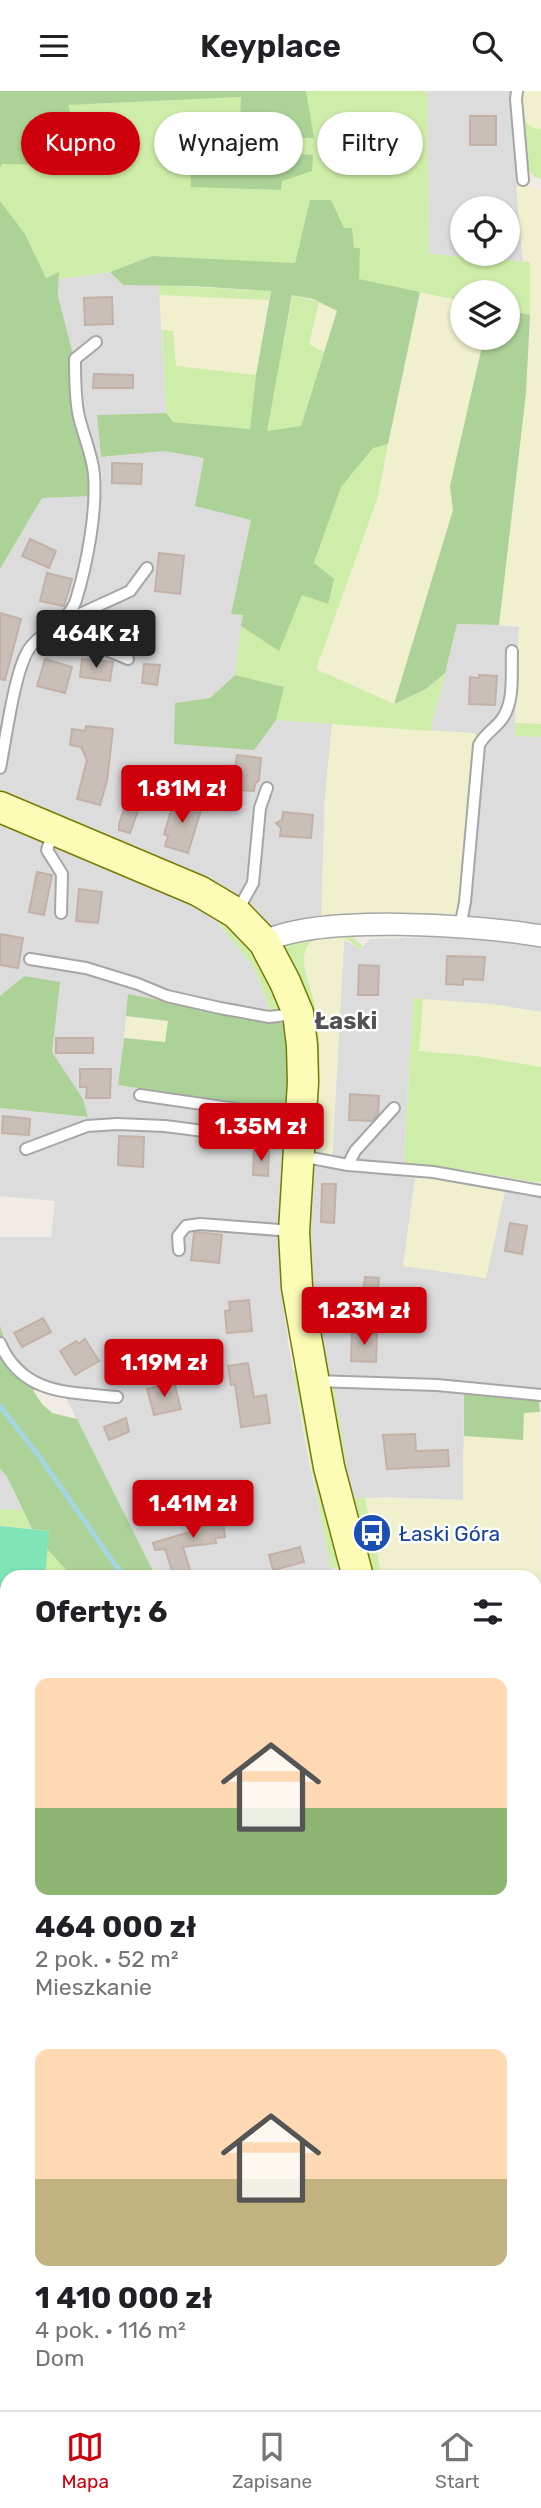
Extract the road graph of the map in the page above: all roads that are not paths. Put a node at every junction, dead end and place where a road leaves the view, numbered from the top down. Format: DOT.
graph roads {
  1 [pos="517,91"];
  2 [pos="523,180"];
  3 [pos="96,342"];
  4 [pos="147,568"];
  5 [pos="68,615"];
  6 [pos="51,627"];
  7 [pos="512,651"];
  8 [pos="128,659"];
  9 [pos="0,768"];
  10 [pos="267,788"];
  11 [pos="0,807"];
  12 [pos="53,831"];
  13 [pos="61,913"];
  14 [pos="236,913"];
  15 [pos="460,927"];
  16 [pos="541,936"];
  17 [pos="264,942"];
  18 [pos="30,959"];
  19 [pos="298,1013"];
  20 [pos="140,1095"];
  21 [pos="394,1108"];
  22 [pos="299,1139"];
  23 [pos="26,1149"];
  24 [pos="348,1165"];
  25 [pos="541,1191"];
  26 [pos="294,1231"];
  27 [pos="179,1250"];
  28 [pos="0,1343"];
  29 [pos="313,1381"];
  30 [pos="541,1395"];
  31 [pos="117,1397"];
  32 [pos="356,1570"];
  1 -- 2 [label="lane"];
  3 -- 5 [label="lane"];
  4 -- 5 [label="lane"];
  5 -- 6 [label="lane"];
  6 -- 8 [label="lane"];
  6 -- 9 [label="lane"];
  7 -- 15 [label="lane"];
  10 -- 14 [label="lane"];
  11 -- 12 [label="street"];
  12 -- 13 [label="lane"];
  12 -- 14 [label="street"];
  14 -- 17 [label="street"];
  15 -- 16 [label="street"];
  15 -- 17 [label="street"];
  17 -- 19 [label="street"];
  18 -- 19 [label="lane"];
  19 -- 22 [label="street"];
  20 -- 22 [label="lane"];
  21 -- 24 [label="lane"];
  22 -- 23 [label="lane"];
  22 -- 24 [label="lane"];
  22 -- 26 [label="street"];
  24 -- 25 [label="lane"];
  26 -- 27 [label="lane"];
  26 -- 29 [label="street"];
  28 -- 31 [label="lane"];
  29 -- 30 [label="lane"];
  29 -- 32 [label="street"];
}
